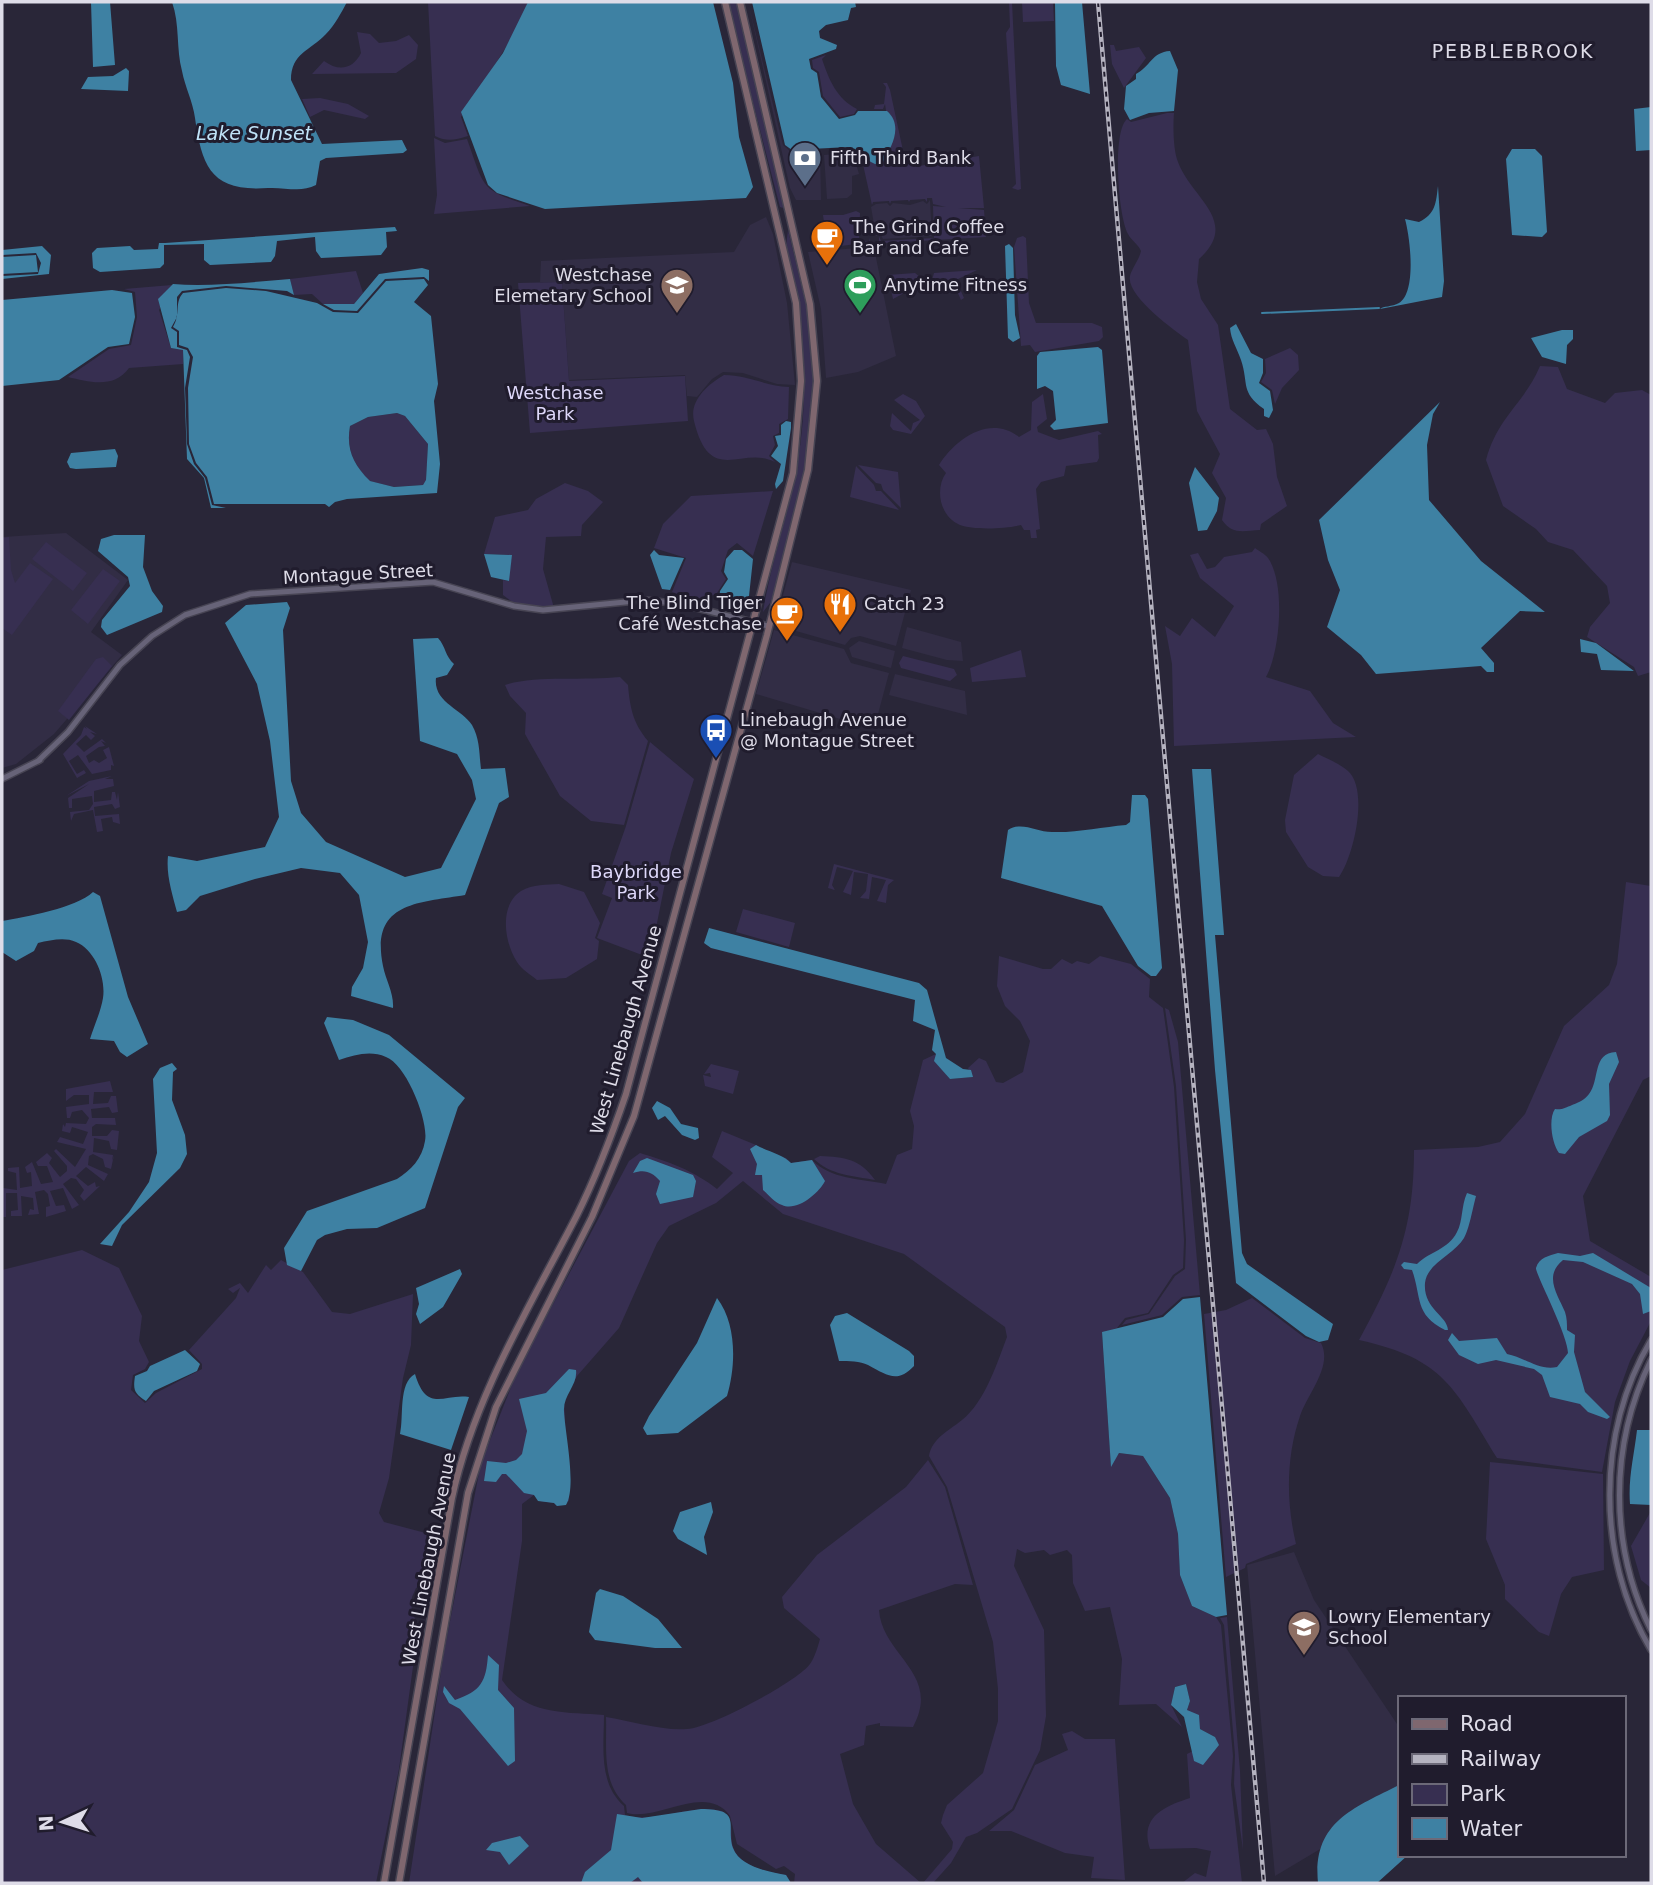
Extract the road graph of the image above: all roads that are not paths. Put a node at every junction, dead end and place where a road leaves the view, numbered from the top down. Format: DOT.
graph roads {
  1 [pos="725,2"];
  2 [pos="740,2"];
  3 [pos="755,623"];
  4 [pos="768,626"];
  5 [pos="2,779"];
  6 [pos="1651,1340"];
  7 [pos="1651,1360"];
  8 [pos="454,1489"];
  9 [pos="468,1493"];
  10 [pos="1651,1630"];
  11 [pos="1651,1650"];
  12 [pos="384,1883"];
  13 [pos="399,1883"];
  1 -- 3 [label="main road, West Linebaugh Avenue"];
  2 -- 4 [label="main road, West Linebaugh Avenue"];
  3 -- 4 [label="street, Montague Street"];
  3 -- 5 [label="street, Montague Street"];
  3 -- 8 [label="main road, West Linebaugh Avenue"];
  4 -- 9 [label="main road, West Linebaugh Avenue"];
  6 -- 11 [label="street"];
  7 -- 10 [label="street"];
  8 -- 9 [label="main road"];
  8 -- 12 [label="main road, West Linebaugh Avenue"];
  9 -- 13 [label="main road, West Linebaugh Avenue"];
}
